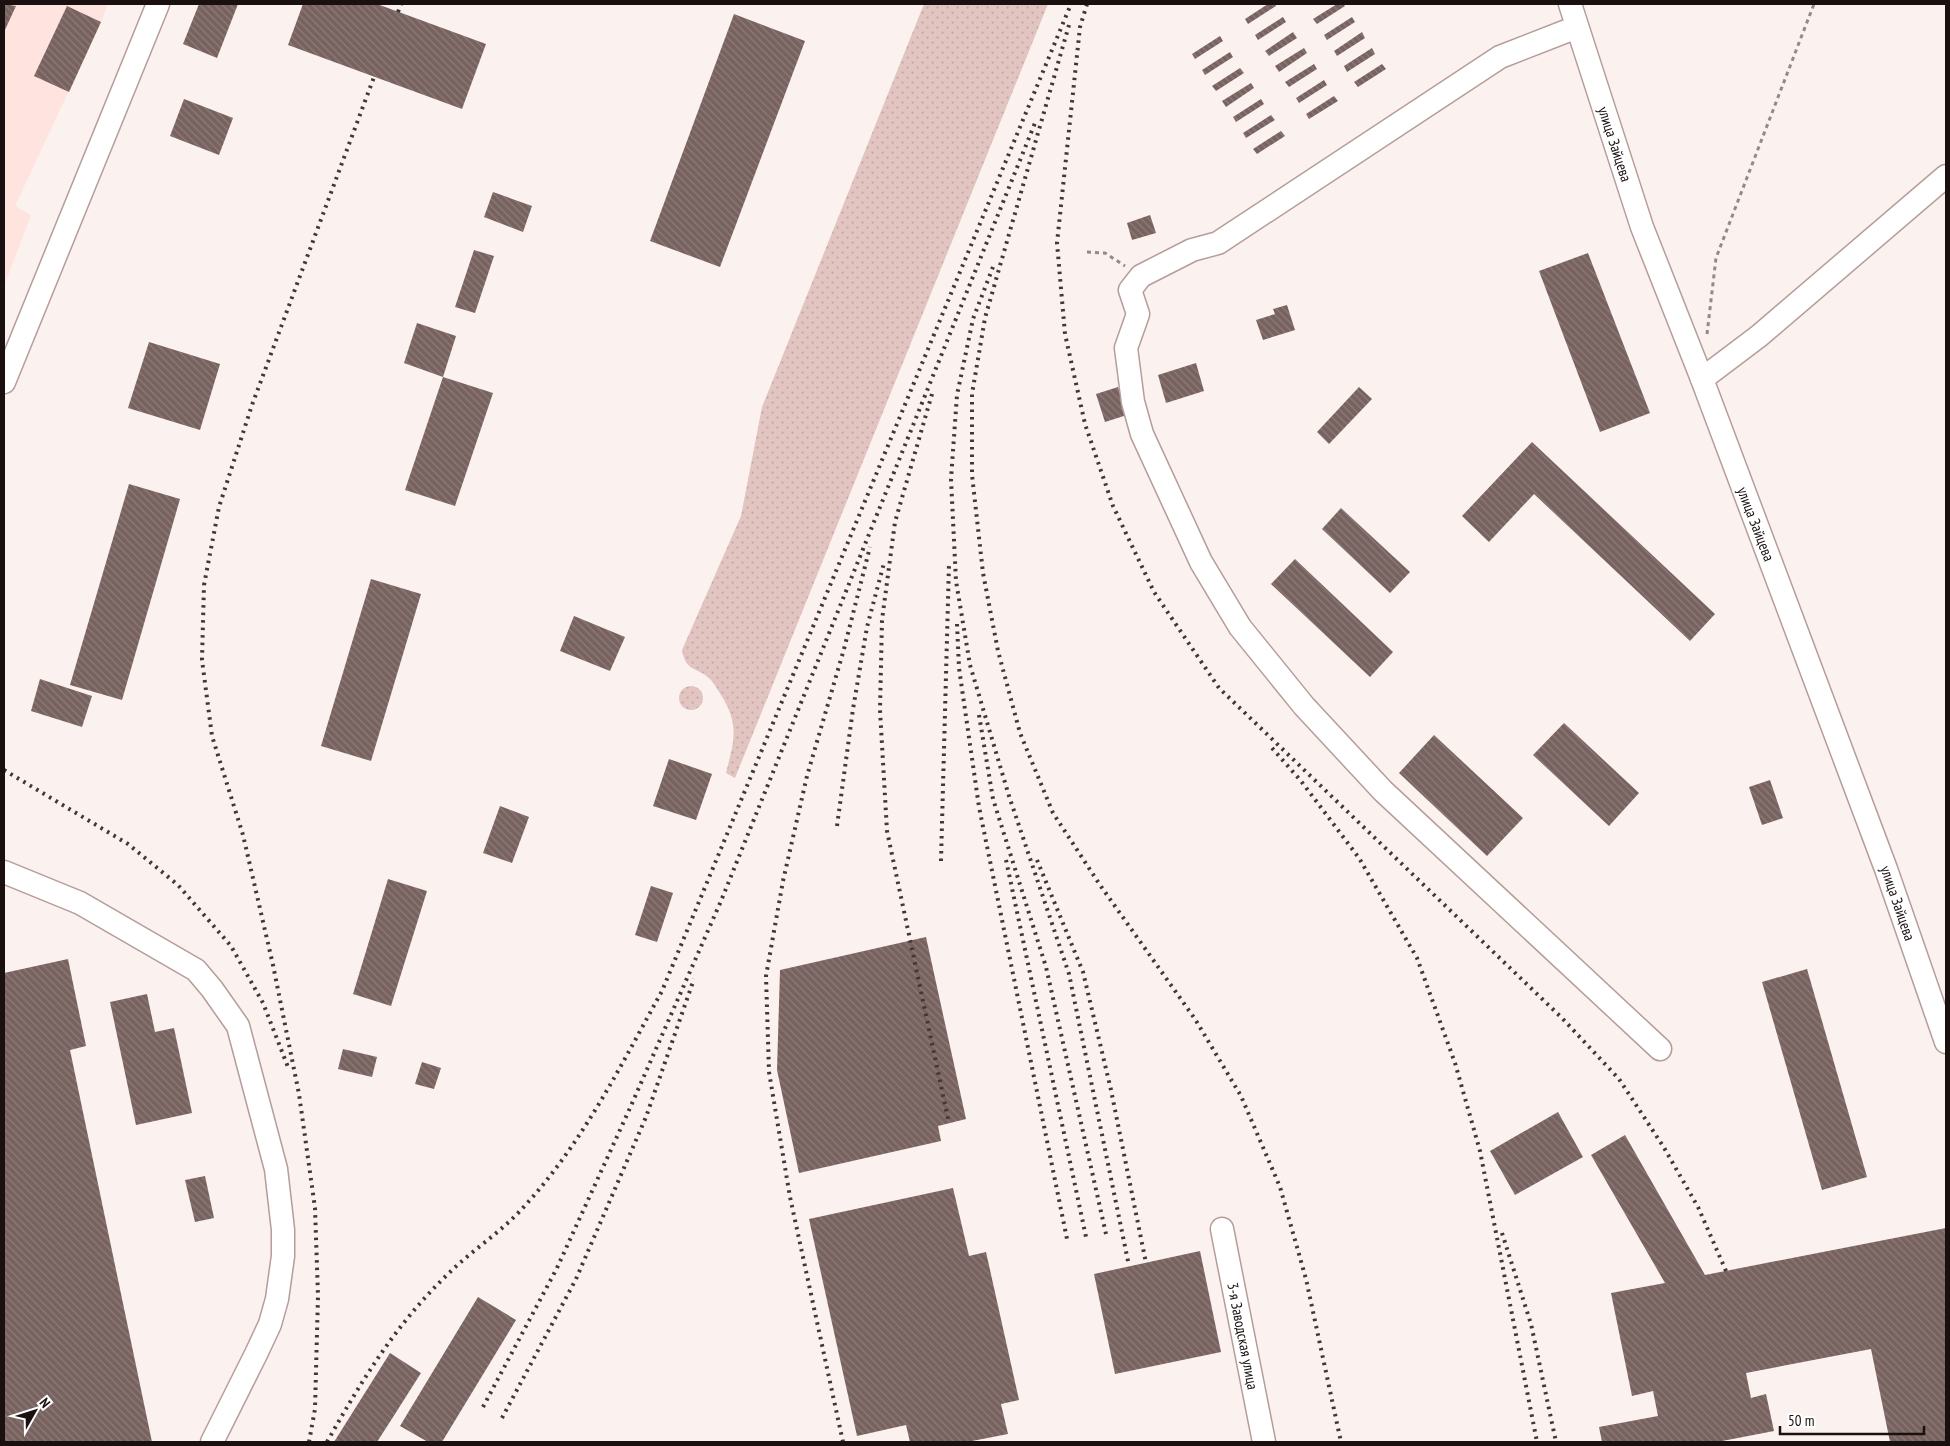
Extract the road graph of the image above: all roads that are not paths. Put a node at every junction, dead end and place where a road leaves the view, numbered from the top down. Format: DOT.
graph roads {
  1 [pos="158,4"];
  2 [pos="1570,4"];
  3 [pos="1577,27"];
  4 [pos="1946,176"];
  5 [pos="1702,379"];
  6 [pos="4,382"];
  7 [pos="4,872"];
  8 [pos="1946,1042"];
  9 [pos="1660,1049"];
  10 [pos="1222,1229"];
  11 [pos="212,1442"];
  12 [pos="1264,1442"];
  1 -- 6 [label="street"];
  2 -- 3 [label="street, улица Зайцева"];
  3 -- 5 [label="street, улица Зайцева"];
  3 -- 9 [label="street"];
  4 -- 5 [label="street"];
  5 -- 8 [label="street, улица Зайцева"];
  7 -- 11 [label="street"];
  10 -- 12 [label="street, 3-я Заводская улица"];
}
